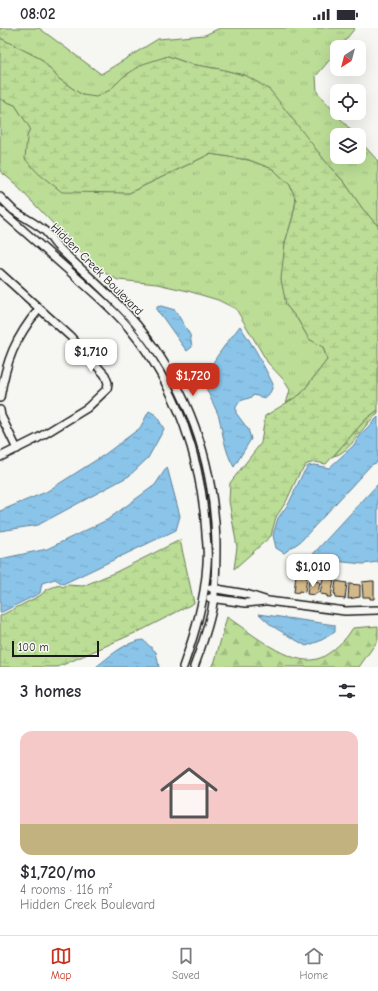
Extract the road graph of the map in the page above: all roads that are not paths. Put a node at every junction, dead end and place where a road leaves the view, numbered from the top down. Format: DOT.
graph roads {
  1 [pos="0,197"];
  2 [pos="0,210"];
  3 [pos="0,274"];
  4 [pos="39,309"];
  5 [pos="0,398"];
  6 [pos="0,410"];
  7 [pos="17,449"];
  8 [pos="0,457"];
  9 [pos="205,588"];
  10 [pos="214,589"];
  11 [pos="203,597"];
  12 [pos="213,598"];
  13 [pos="268,600"];
  14 [pos="378,610"];
  15 [pos="183,667"];
  16 [pos="194,667"];
  1 -- 10 [label="street, Hidden Creek Boulevard"];
  2 -- 9 [label="street, Hidden Creek Boulevard"];
  3 -- 4 [label="street"];
  4 -- 5 [label="street"];
  4 -- 7 [label="street"];
  6 -- 7 [label="street"];
  7 -- 8 [label="street"];
  9 -- 10 [label="street"];
  9 -- 11 [label="street, Hidden Creek Boulevard"];
  10 -- 12 [label="street, Hidden Creek Boulevard"];
  10 -- 13 [label="street"];
  11 -- 12 [label="street"];
  11 -- 15 [label="street, Hidden Creek Boulevard"];
  12 -- 13 [label="street"];
  12 -- 16 [label="street, Hidden Creek Boulevard"];
  13 -- 14 [label="street"];
}
